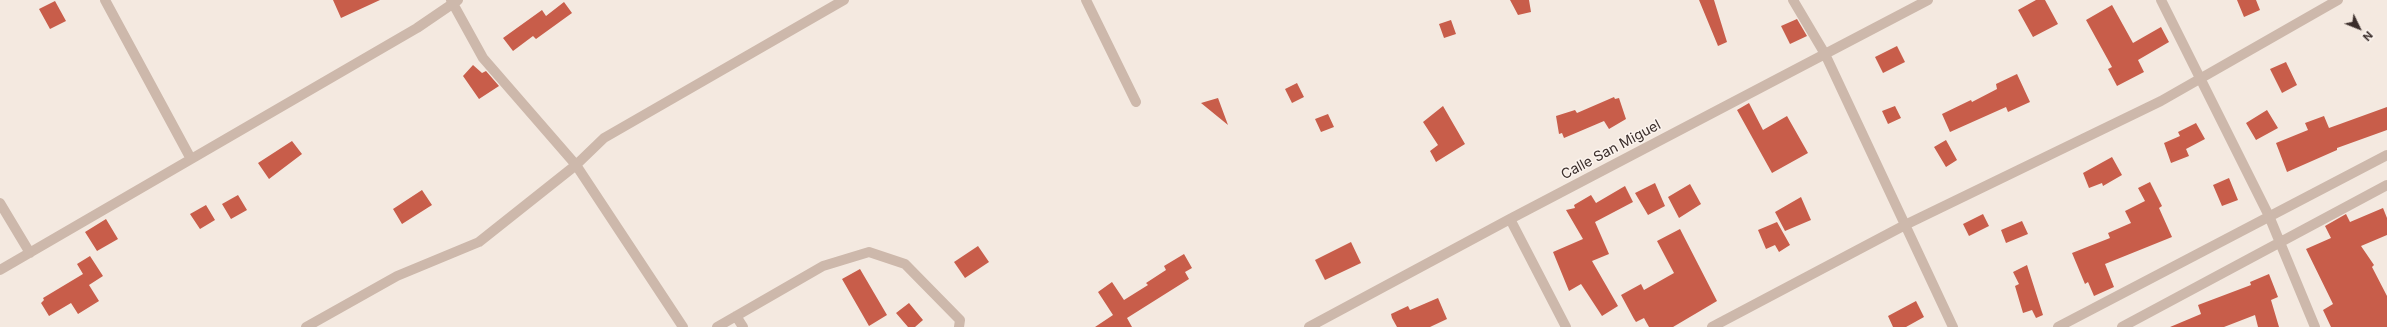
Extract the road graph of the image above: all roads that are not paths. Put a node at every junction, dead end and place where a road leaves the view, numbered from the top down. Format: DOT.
graph roads {
  1 [pos="105,0"];
  2 [pos="844,0"];
  3 [pos="1086,0"];
  4 [pos="1793,0"];
  5 [pos="1928,0"];
  6 [pos="2162,0"];
  7 [pos="2338,0"];
  8 [pos="453,1"];
  9 [pos="1825,54"];
  10 [pos="2199,79"];
  11 [pos="1136,102"];
  12 [pos="2387,155"];
  13 [pos="191,159"];
  14 [pos="576,165"];
  15 [pos="2387,185"];
  16 [pos="0,203"];
  17 [pos="2269,216"];
  18 [pos="1510,218"];
  19 [pos="1905,225"];
  20 [pos="2279,242"];
  21 [pos="30,253"];
  22 [pos="0,270"];
  23 [pos="736,316"];
  24 [pos="306,327"];
  25 [pos="683,327"];
  26 [pos="716,327"];
  27 [pos="743,327"];
  28 [pos="959,327"];
  29 [pos="1309,327"];
  30 [pos="1566,327"];
  31 [pos="1712,327"];
  32 [pos="1953,327"];
  33 [pos="2058,327"];
  34 [pos="2122,327"];
  35 [pos="2315,327"];
  1 -- 13 [label="street"];
  2 -- 14 [label="street"];
  3 -- 11 [label="street"];
  4 -- 9 [label="street"];
  5 -- 9 [label="street, Calle San Miguel"];
  6 -- 10 [label="street"];
  7 -- 10 [label="street"];
  8 -- 13 [label="street"];
  8 -- 14 [label="street"];
  9 -- 18 [label="street, Calle San Miguel"];
  9 -- 19 [label="street"];
  10 -- 17 [label="street"];
  10 -- 19 [label="street"];
  12 -- 17 [label="street"];
  13 -- 21 [label="street"];
  14 -- 24 [label="street"];
  14 -- 25 [label="street"];
  15 -- 20 [label="street"];
  16 -- 21 [label="street"];
  17 -- 20 [label="street"];
  17 -- 33 [label="street"];
  18 -- 29 [label="street, Calle San Miguel"];
  18 -- 30 [label="street"];
  19 -- 31 [label="street"];
  19 -- 32 [label="street"];
  20 -- 34 [label="street"];
  20 -- 35 [label="street"];
  21 -- 22 [label="street"];
  23 -- 26 [label="street"];
  23 -- 27 [label="street"];
  23 -- 28 [label="street"];
}
